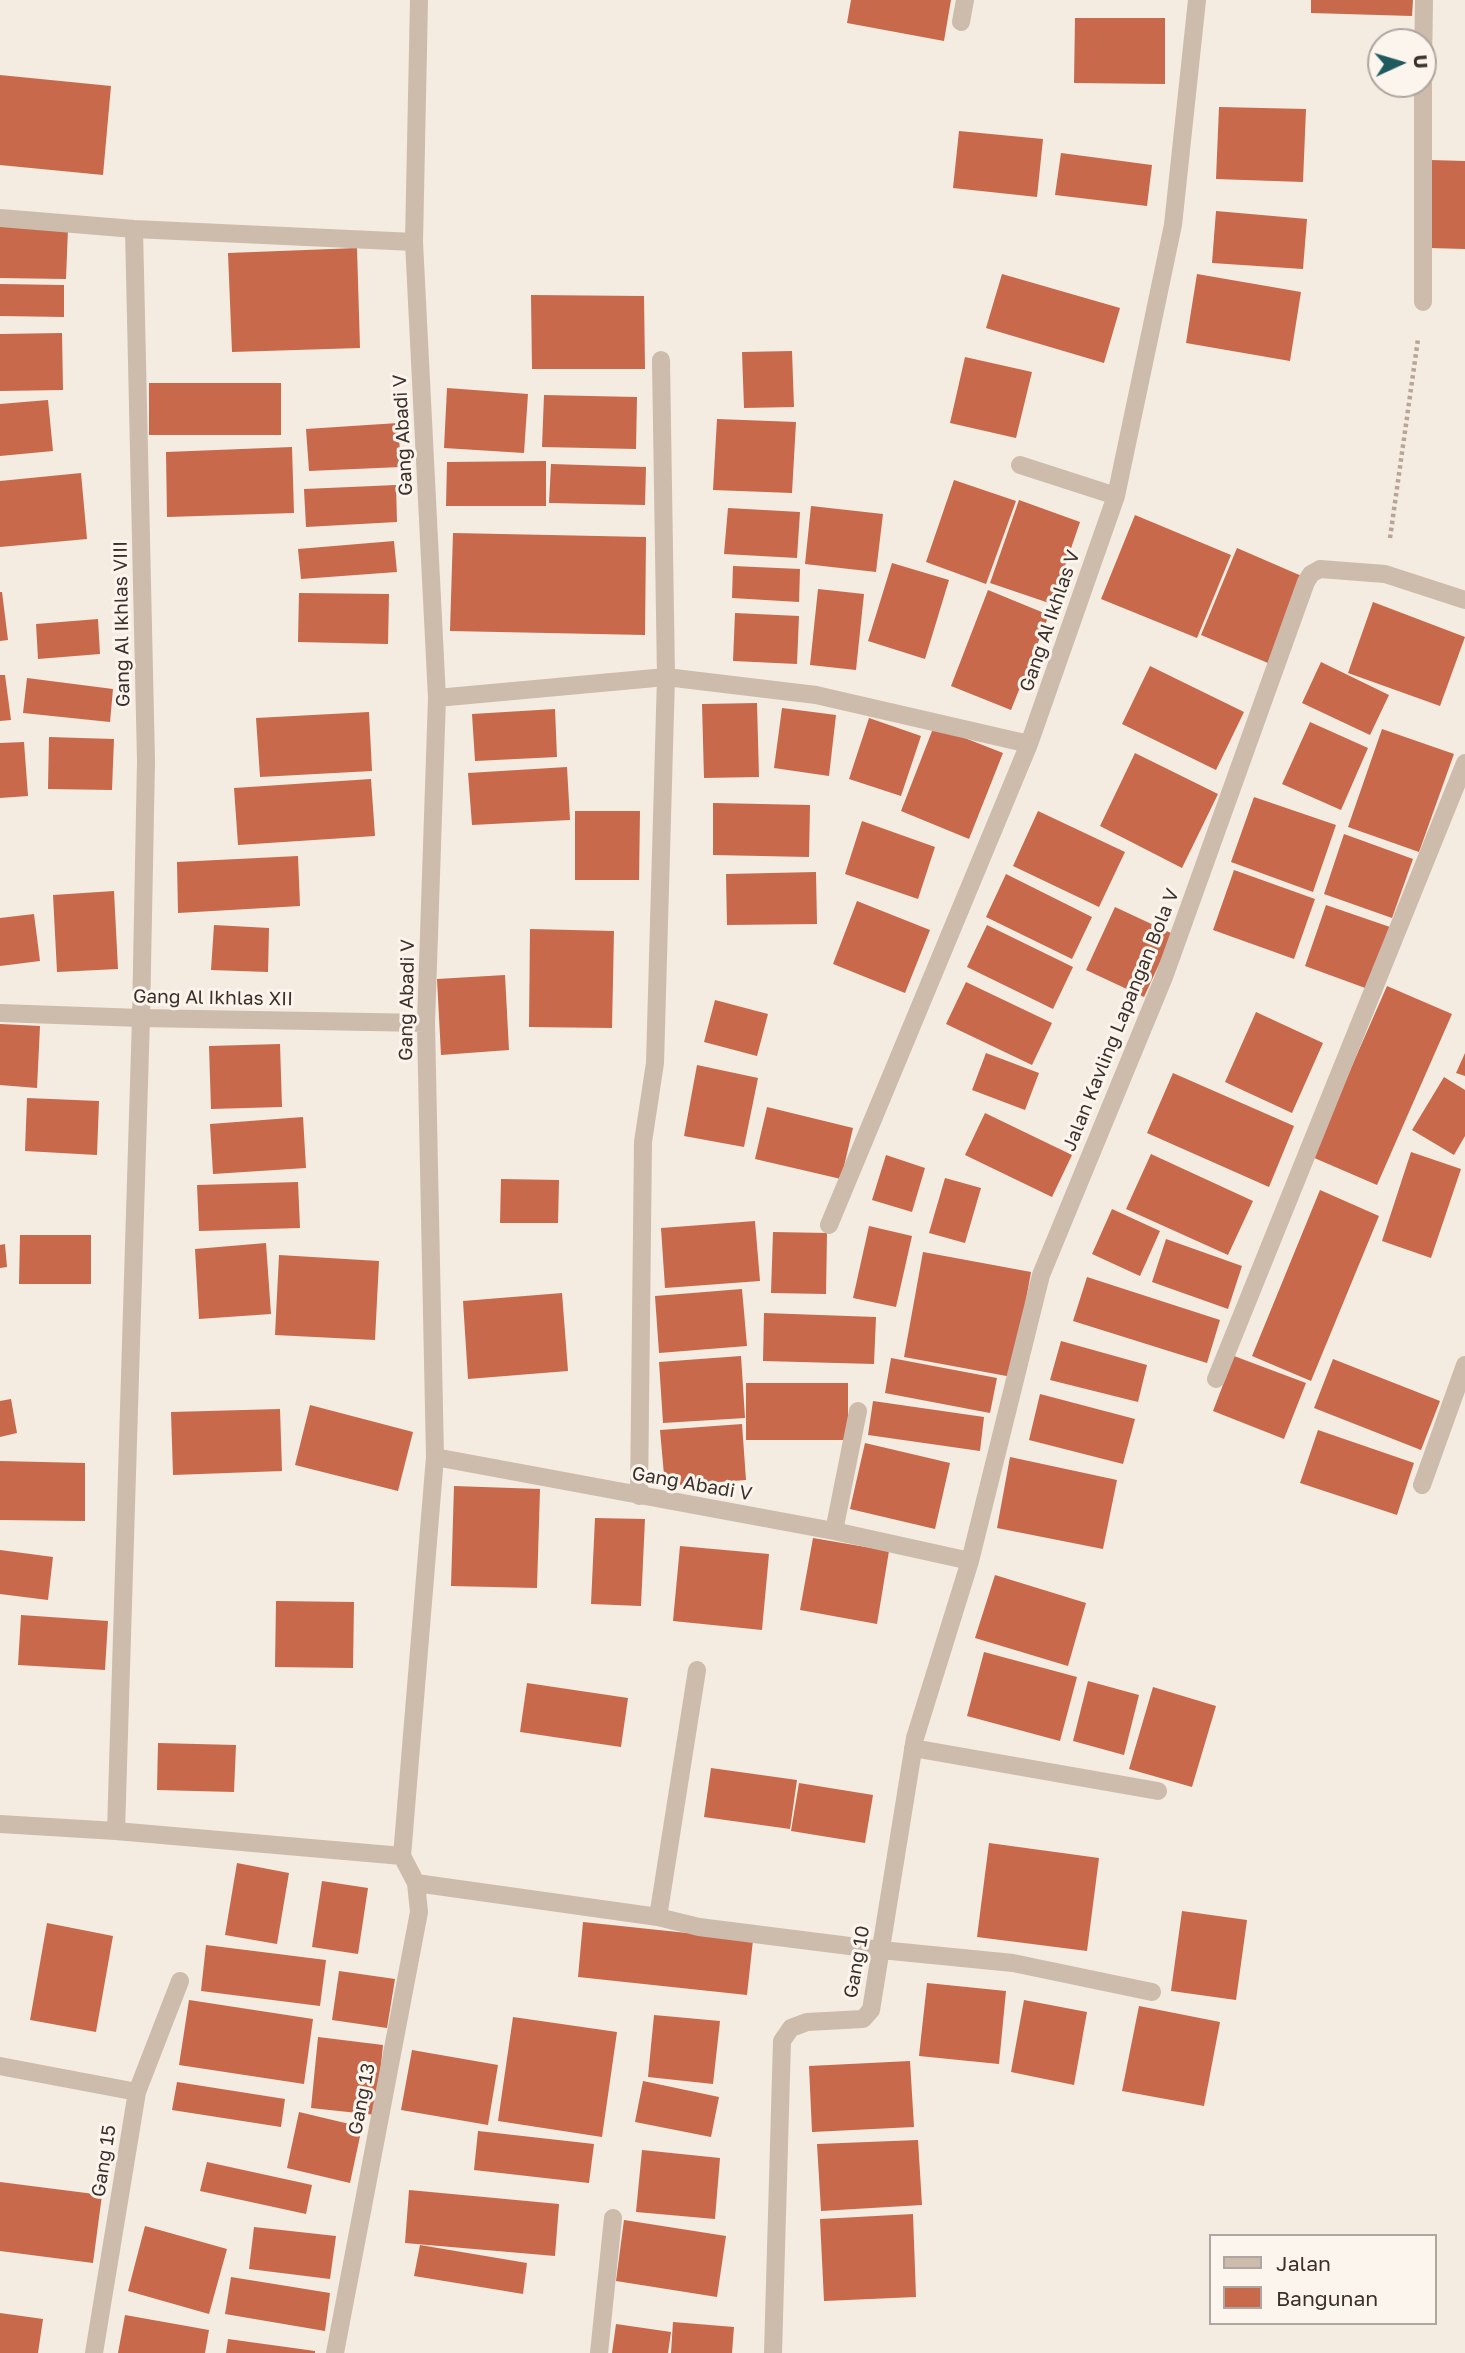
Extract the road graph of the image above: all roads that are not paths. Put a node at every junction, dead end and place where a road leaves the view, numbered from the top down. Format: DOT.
graph roads {
  1 [pos="419,0"];
  2 [pos="965,0"];
  3 [pos="1196,0"];
  4 [pos="1424,0"];
  5 [pos="961,22"];
  6 [pos="1424,28"];
  7 [pos="1423,98"];
  8 [pos="0,218"];
  9 [pos="134,229"];
  10 [pos="414,242"];
  11 [pos="1423,302"];
  12 [pos="661,359"];
  13 [pos="1020,465"];
  14 [pos="1116,496"];
  15 [pos="1465,600"];
  16 [pos="666,677"];
  17 [pos="437,698"];
  18 [pos="1029,744"];
  19 [pos="1465,763"];
  20 [pos="0,1013"];
  21 [pos="141,1018"];
  22 [pos="426,1023"];
  23 [pos="829,1225"];
  24 [pos="1465,1365"];
  25 [pos="1216,1379"];
  26 [pos="858,1411"];
  27 [pos="435,1457"];
  28 [pos="1422,1485"];
  29 [pos="639,1496"];
  30 [pos="834,1531"];
  31 [pos="970,1561"];
  32 [pos="697,1670"];
  33 [pos="913,1748"];
  34 [pos="1158,1791"];
  35 [pos="0,1824"];
  36 [pos="116,1831"];
  37 [pos="402,1856"];
  38 [pos="416,1883"];
  39 [pos="658,1917"];
  40 [pos="881,1950"];
  41 [pos="180,1981"];
  42 [pos="1152,1992"];
  43 [pos="0,2066"];
  44 [pos="137,2092"];
  45 [pos="613,2218"];
  46 [pos="94,2353"];
  47 [pos="335,2353"];
  48 [pos="599,2353"];
  49 [pos="774,2353"];
  1 -- 10 [label="street, Gang Abadi V"];
  2 -- 5 [label="street"];
  3 -- 14 [label="street, Gang Al Ikhlas V"];
  4 -- 6 [label="street"];
  7 -- 11 [label="street"];
  8 -- 9 [label="street"];
  9 -- 10 [label="street"];
  9 -- 21 [label="street, Gang Al Ikhlas VIII"];
  10 -- 17 [label="street, Gang Abadi V"];
  12 -- 16 [label="street"];
  13 -- 14 [label="street"];
  14 -- 18 [label="street, Gang Al Ikhlas V"];
  15 -- 31 [label="street, Jalan Kavling Lapangan Bola V"];
  16 -- 17 [label="street"];
  16 -- 18 [label="street"];
  16 -- 29 [label="street"];
  17 -- 22 [label="street, Gang Abadi V"];
  18 -- 23 [label="street, Gang Al Ikhlas V"];
  19 -- 25 [label="street"];
  20 -- 21 [label="street, Gang Al Ikhlas XII"];
  21 -- 22 [label="street, Gang Al Ikhlas XII"];
  21 -- 36 [label="street, Gang Al Ikhlas VIII"];
  22 -- 27 [label="street, Gang Abadi V"];
  24 -- 28 [label="street"];
  26 -- 30 [label="street"];
  27 -- 29 [label="street, Gang Abadi V"];
  27 -- 37 [label="street"];
  29 -- 30 [label="street, Gang Abadi V"];
  30 -- 31 [label="street, Gang Abadi V"];
  31 -- 33 [label="street, Gang 10"];
  32 -- 39 [label="street"];
  33 -- 34 [label="street"];
  33 -- 40 [label="street, Gang 10"];
  35 -- 36 [label="street"];
  36 -- 37 [label="street"];
  37 -- 38 [label="street, Gang 13"];
  38 -- 39 [label="street"];
  38 -- 47 [label="street, Gang 13"];
  39 -- 40 [label="street"];
  40 -- 42 [label="street"];
  40 -- 49 [label="street, Gang 10"];
  41 -- 44 [label="street, Gang 15"];
  43 -- 44 [label="street"];
  44 -- 46 [label="street, Gang 15"];
  45 -- 48 [label="street"];
}
